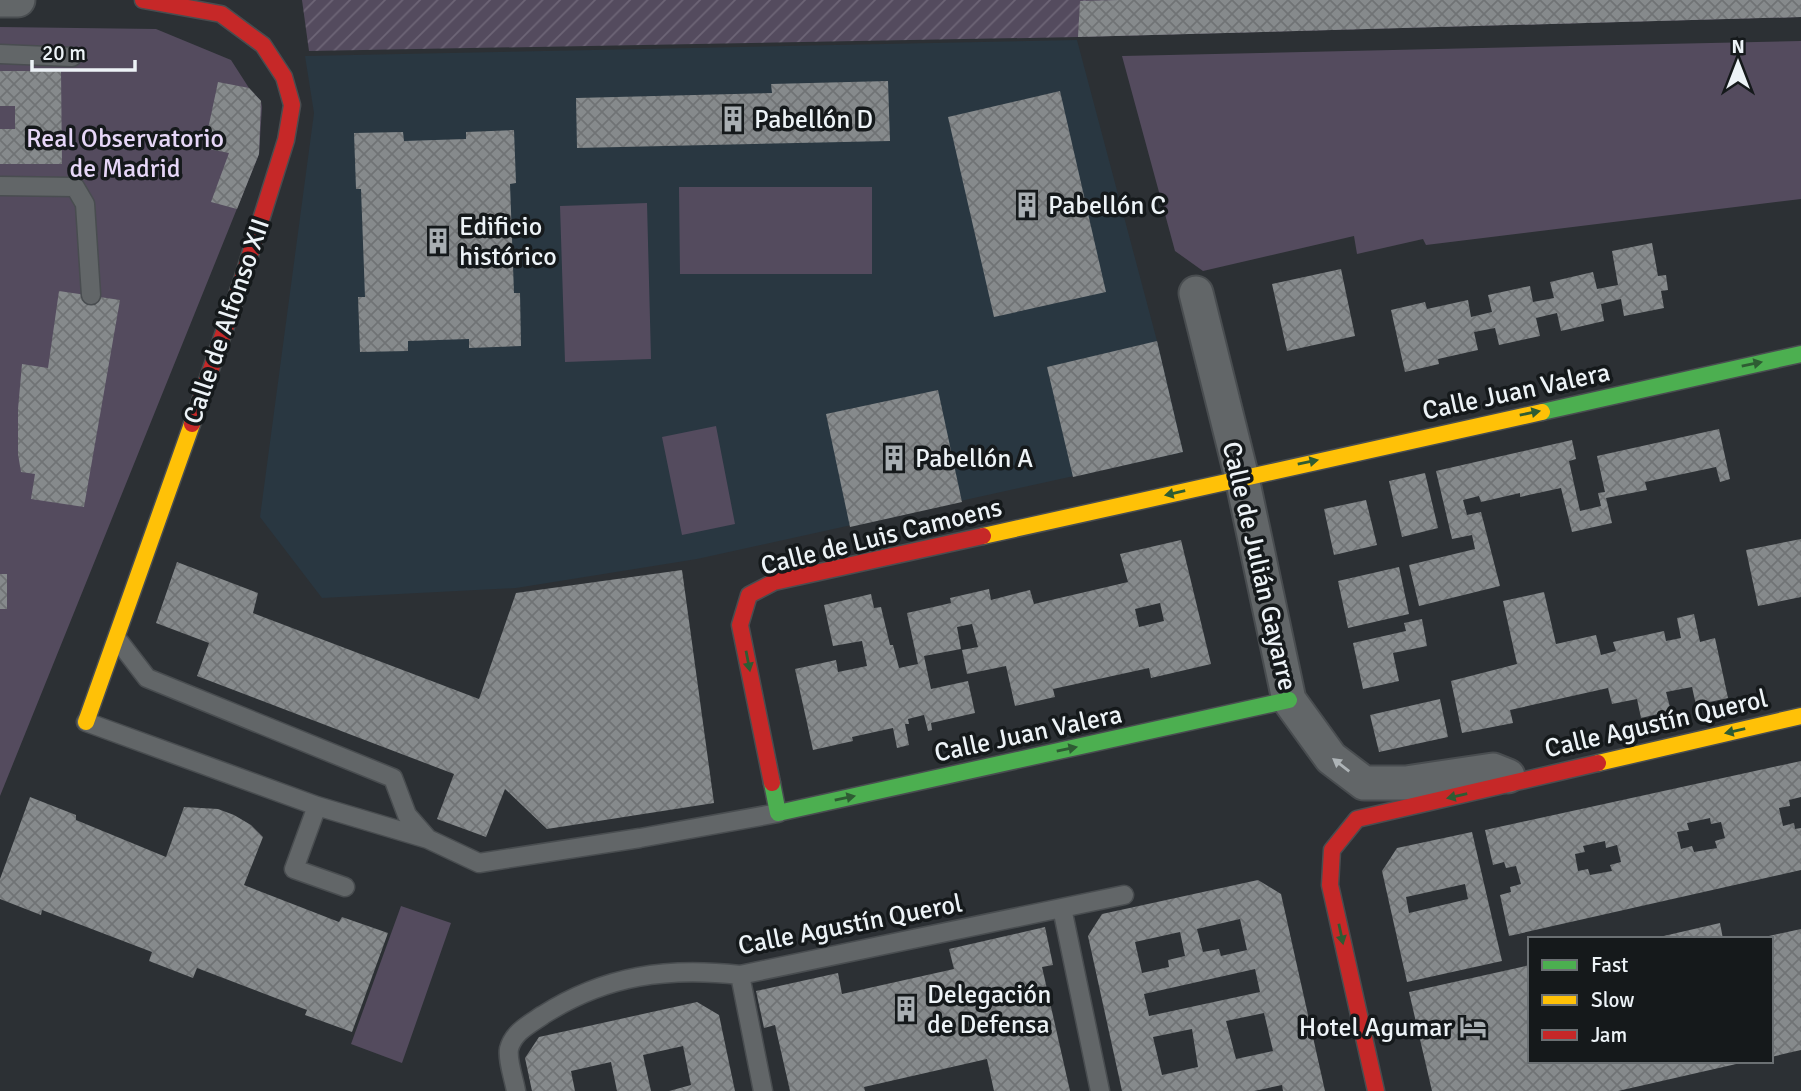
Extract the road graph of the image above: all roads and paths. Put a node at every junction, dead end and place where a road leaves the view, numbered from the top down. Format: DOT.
graph roads {
  1 [pos="0,0"];
  2 [pos="18,0"];
  3 [pos="143,0"];
  4 [pos="0,54"];
  5 [pos="72,57"];
  6 [pos="0,187"];
  7 [pos="1196,293"];
  8 [pos="91,295"];
  9 [pos="1801,354"];
  10 [pos="1242,478"];
  11 [pos="117,639"];
  12 [pos="1289,700"];
  13 [pos="1801,716"];
  14 [pos="86,722"];
  15 [pos="1523,781"];
  16 [pos="317,806"];
  17 [pos="778,813"];
  18 [pos="428,839"];
  19 [pos="345,887"];
  20 [pos="1124,895"];
  21 [pos="1062,908"];
  22 [pos="740,975"];
  23 [pos="516,1091"];
  24 [pos="763,1091"];
  25 [pos="1100,1091"];
  26 [pos="1376,1091"];
  1 -- 2 [label="street"];
  3 -- 11 [label="street, Calle de Alfonso XII"];
  4 -- 5 [label="lane"];
  6 -- 8 [label="lane"];
  7 -- 10 [label="street, Calle de Julián Gayarre"];
  10 -- 9 [label="street, Calle Juan Valera, one-way"];
  10 -- 12 [label="street, Calle de Julián Gayarre"];
  10 -- 17 [label="street, Calle de Luis Camoens, one-way"];
  11 -- 14 [label="street, Calle de Alfonso XII"];
  11 -- 18 [label="lane"];
  15 -- 12 [label="street, Calle de Julián Gayarre, one-way"];
  17 -- 12 [label="street, Calle Juan Valera, one-way"];
  13 -- 15 [label="street, Calle Agustín Querol, one-way"];
  14 -- 16 [label="lane"];
  15 -- 26 [label="street, one-way"];
  16 -- 18 [label="lane"];
  16 -- 19 [label="lane"];
  17 -- 18 [label="lane"];
  20 -- 21 [label="lane, Calle Agustín Querol"];
  21 -- 22 [label="lane, Calle Agustín Querol"];
  21 -- 25 [label="lane"];
  22 -- 23 [label="lane, Calle Agustín Querol"];
  22 -- 24 [label="lane"];
}
